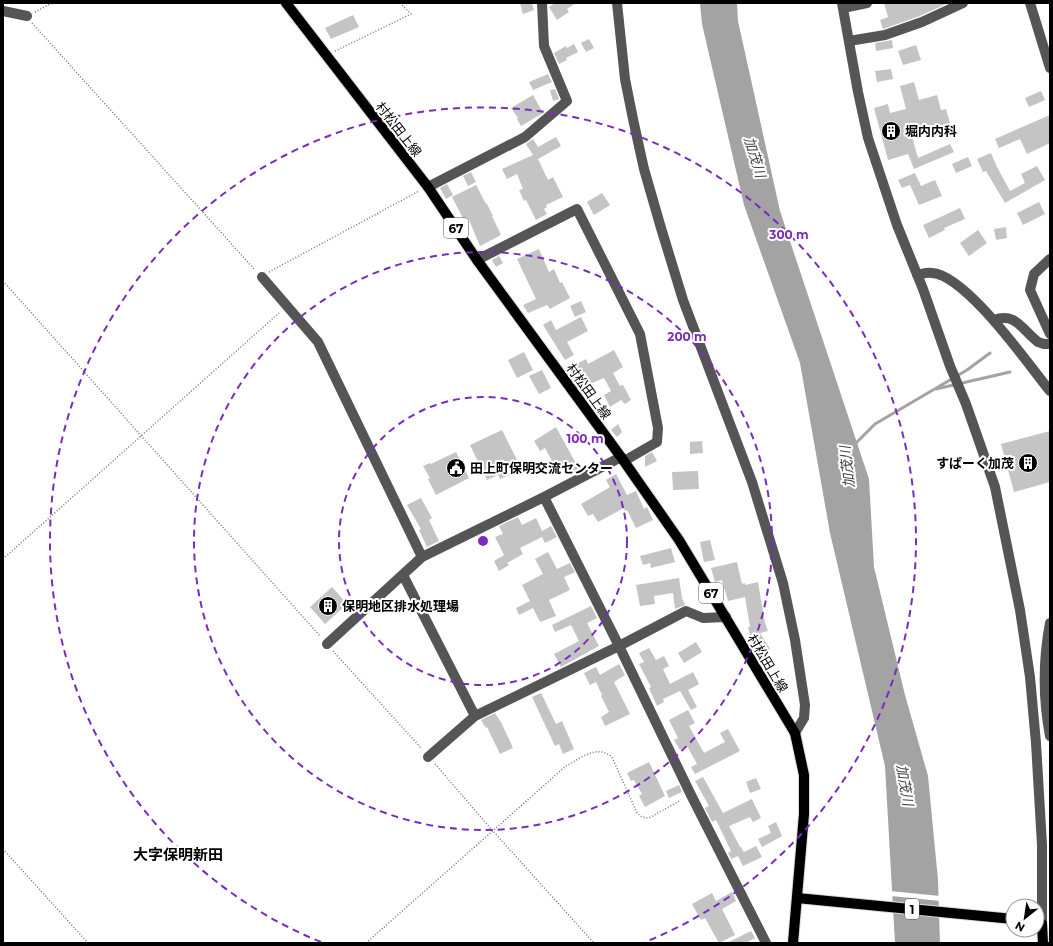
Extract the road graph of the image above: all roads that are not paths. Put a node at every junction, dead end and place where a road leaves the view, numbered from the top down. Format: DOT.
graph roads {
  1 [pos="286,3"];
  2 [pos="542,3"];
  3 [pos="617,3"];
  4 [pos="866,3"];
  5 [pos="963,3"];
  6 [pos="1030,3"];
  7 [pos="855,4"];
  8 [pos="843,6"];
  9 [pos="3,11"];
  10 [pos="26,16"];
  11 [pos="849,41"];
  12 [pos="1050,68"];
  13 [pos="428,187"];
  14 [pos="1050,259"];
  15 [pos="477,260"];
  16 [pos="917,275"];
  17 [pos="262,277"];
  18 [pos="994,320"];
  19 [pos="1050,334"];
  20 [pos="1050,344"];
  21 [pos="1050,391"];
  22 [pos="622,459"];
  23 [pos="544,498"];
  24 [pos="422,557"];
  25 [pos="403,575"];
  26 [pos="726,617"];
  27 [pos="1050,623"];
  28 [pos="327,644"];
  29 [pos="619,646"];
  30 [pos="1048,662"];
  31 [pos="475,716"];
  32 [pos="794,733"];
  33 [pos="1050,736"];
  34 [pos="428,757"];
  35 [pos="796,898"];
  36 [pos="1043,898"];
  37 [pos="1005,918"];
  38 [pos="766,943"];
  39 [pos="792,943"];
  1 -- 13 [label="main road, 村松田上線 / 67"];
  2 -- 13 [label="street"];
  3 -- 32 [label="street"];
  4 -- 7 [label="street"];
  5 -- 11 [label="street"];
  6 -- 12 [label="street"];
  7 -- 8 [label="street"];
  8 -- 11 [label="street"];
  9 -- 10 [label="street"];
  11 -- 16 [label="street"];
  13 -- 15 [label="main road, 村松田上線 / 67"];
  14 -- 19 [label="street"];
  15 -- 22 [label="main road, 村松田上線 / 67"];
  15 -- 22 [label="street"];
  16 -- 18 [label="street"];
  16 -- 36 [label="street"];
  17 -- 24 [label="street"];
  18 -- 20 [label="street"];
  18 -- 21 [label="street"];
  22 -- 23 [label="street"];
  22 -- 26 [label="main road, 村松田上線 / 67"];
  23 -- 24 [label="street"];
  23 -- 29 [label="street"];
  24 -- 25 [label="street"];
  25 -- 28 [label="street"];
  25 -- 31 [label="street"];
  26 -- 29 [label="street"];
  26 -- 32 [label="main road, 村松田上線 / 67"];
  27 -- 30 [label="street"];
  29 -- 31 [label="street"];
  29 -- 38 [label="street"];
  30 -- 33 [label="street"];
  31 -- 34 [label="street"];
  32 -- 35 [label="main road, 村松田上線 / 67"];
  35 -- 37 [label="main road, 1"];
  35 -- 39 [label="main road, 村松田上線"];
}
